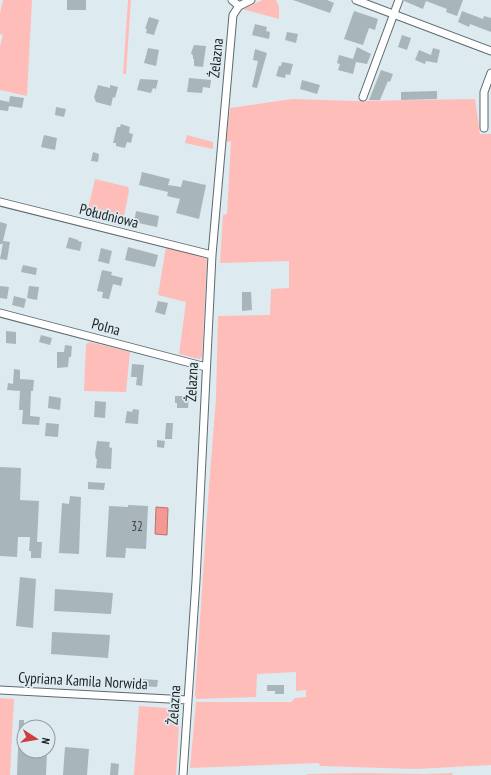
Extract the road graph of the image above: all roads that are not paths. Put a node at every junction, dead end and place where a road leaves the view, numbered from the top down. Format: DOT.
graph roads {
  1 [pos="232,0"];
  2 [pos="251,0"];
  3 [pos="356,0"];
  4 [pos="399,0"];
  5 [pos="239,6"];
  6 [pos="393,15"];
  7 [pos="491,51"];
  8 [pos="491,73"];
  9 [pos="363,97"];
  10 [pos="484,128"];
  11 [pos="0,202"];
  12 [pos="212,255"];
  13 [pos="0,313"];
  14 [pos="206,367"];
  15 [pos="0,690"];
  16 [pos="188,700"];
  17 [pos="183,775"];
  1 -- 5 [label="street"];
  2 -- 5 [label="street"];
  3 -- 6 [label="street"];
  4 -- 6 [label="street"];
  5 -- 12 [label="street, Żelazna"];
  6 -- 7 [label="street"];
  6 -- 9 [label="street"];
  8 -- 10 [label="street"];
  11 -- 12 [label="street, Południowa"];
  12 -- 14 [label="street, Żelazna"];
  13 -- 14 [label="street, Polna"];
  14 -- 16 [label="street, Żelazna"];
  15 -- 16 [label="street, Cypriana Kamila Norwida"];
  16 -- 17 [label="street, Żelazna"];
}
